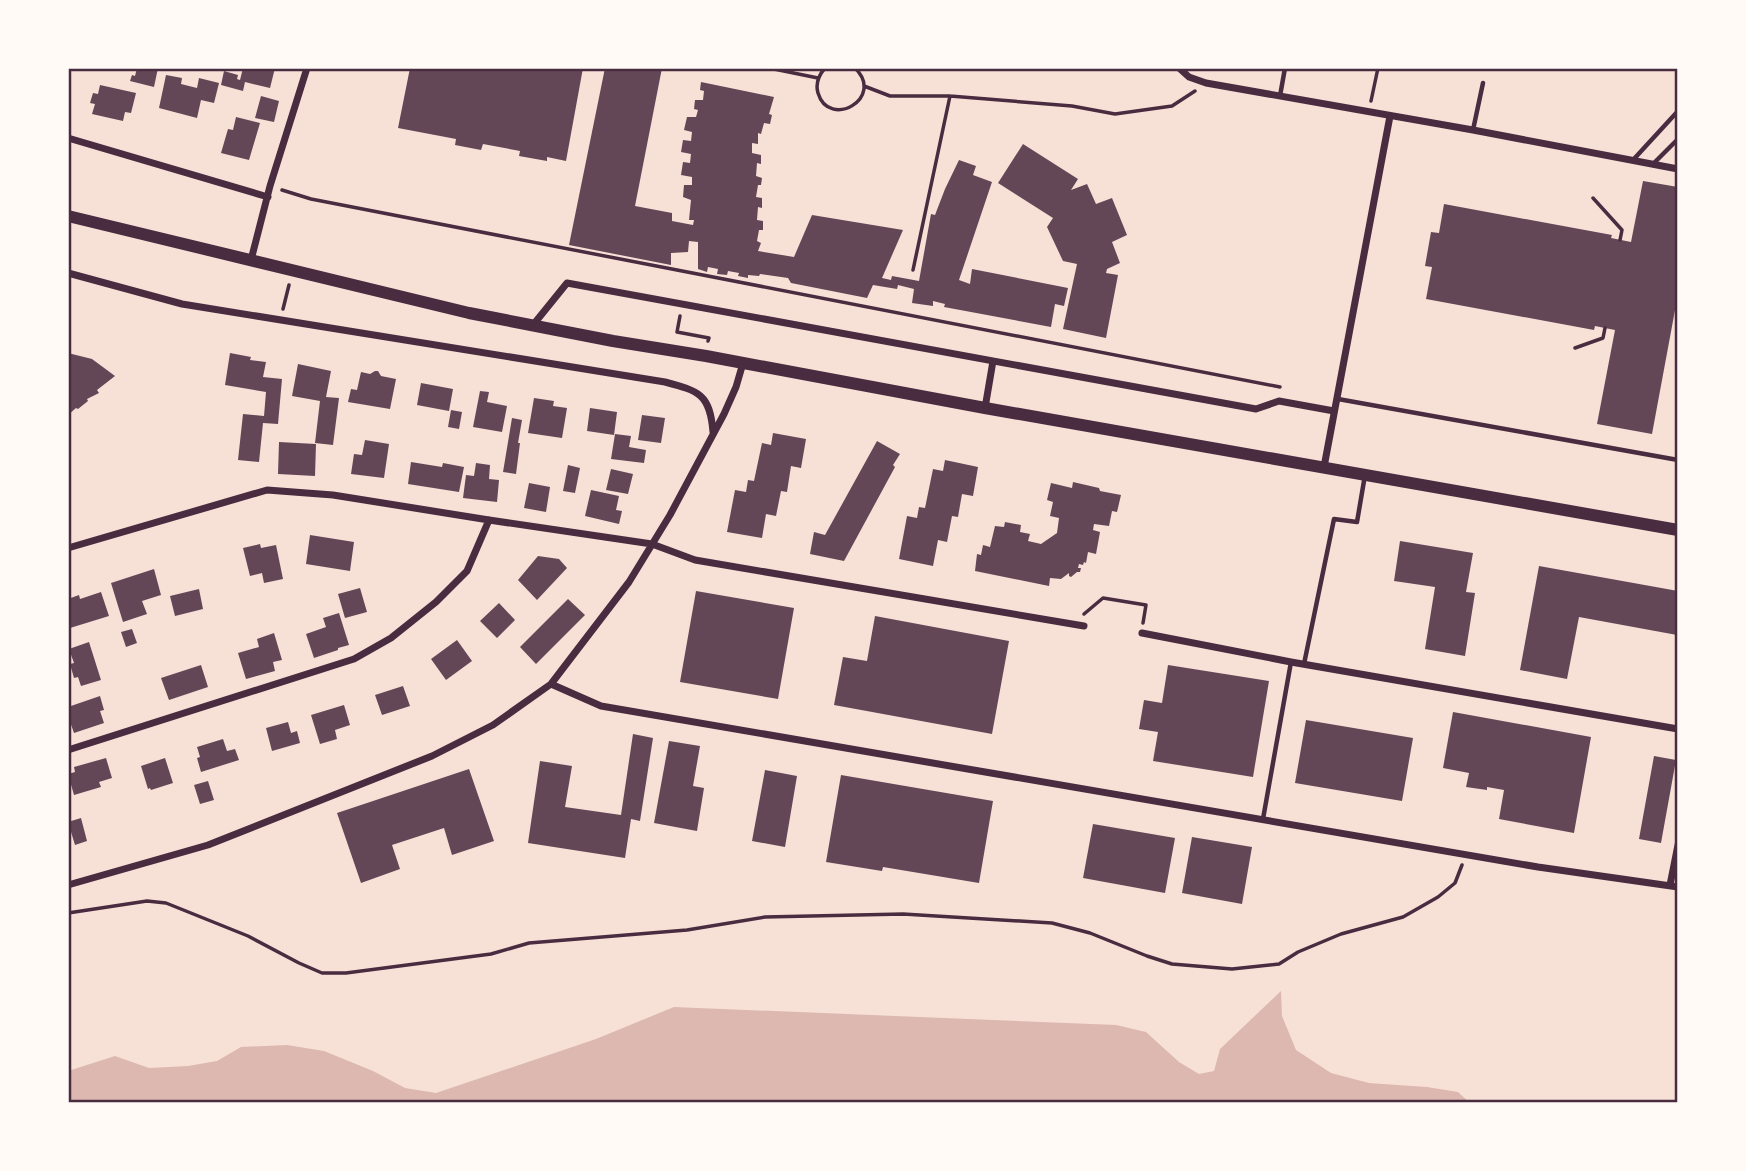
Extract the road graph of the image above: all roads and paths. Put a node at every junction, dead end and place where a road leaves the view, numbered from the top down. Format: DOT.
graph roads {
  1 [pos="307,68"];
  2 [pos="769,68"];
  3 [pos="825,68"];
  4 [pos="855,68"];
  5 [pos="1180,68"];
  6 [pos="1286,68"];
  7 [pos="1378,68"];
  8 [pos="818,78"];
  9 [pos="1206,83"];
  10 [pos="1483,83"];
  11 [pos="864,86"];
  12 [pos="950,96"];
  13 [pos="1280,96"];
  14 [pos="1678,111"];
  15 [pos="1369,112"];
  16 [pos="1390,116"];
  17 [pos="1473,130"];
  18 [pos="68,138"];
  19 [pos="1678,139"];
  20 [pos="1632,161"];
  21 [pos="1678,161"];
  22 [pos="1653,165"];
  23 [pos="1674,169"];
  24 [pos="270,186"];
  25 [pos="268,197"];
  26 [pos="1593,198"];
  27 [pos="68,216"];
  28 [pos="1620,240"];
  29 [pos="251,260"];
  30 [pos="292,270"];
  31 [pos="912,270"];
  32 [pos="68,273"];
  33 [pos="281,321"];
  34 [pos="533,325"];
  35 [pos="1605,328"];
  36 [pos="1575,348"];
  37 [pos="993,361"];
  38 [pos="743,363"];
  39 [pos="1282,388"];
  40 [pos="1337,398"];
  41 [pos="985,408"];
  42 [pos="1335,411"];
  43 [pos="713,434"];
  44 [pos="1678,460"];
  45 [pos="1324,467"];
  46 [pos="1365,474"];
  47 [pos="489,520"];
  48 [pos="1678,530"];
  49 [pos="652,544"];
  50 [pos="68,548"];
  51 [pos="1071,624"];
  52 [pos="1084,626"];
  53 [pos="1142,633"];
  54 [pos="1291,662"];
  55 [pos="1304,664"];
  56 [pos="551,684"];
  57 [pos="1678,729"];
  58 [pos="68,750"];
  59 [pos="1263,820"];
  60 [pos="1678,845"];
  61 [pos="1464,854"];
  62 [pos="68,885"];
  63 [pos="1674,886"];
  64 [pos="68,913"];
  1 -- 24 [label="street"];
  2 -- 8 [label="path"];
  3 -- 8 [label="path"];
  4 -- 11 [label="path"];
  5 -- 9 [label="street"];
  6 -- 13 [label="lane"];
  7 -- 15 [label="path"];
  8 -- 11 [label="path"];
  9 -- 12 [label="path"];
  9 -- 13 [label="street"];
  10 -- 17 [label="lane"];
  11 -- 12 [label="path"];
  12 -- 31 [label="path"];
  13 -- 15 [label="street"];
  14 -- 20 [label="lane"];
  15 -- 16 [label="street"];
  16 -- 17 [label="street"];
  16 -- 40 [label="street"];
  17 -- 20 [label="street"];
  18 -- 25 [label="street"];
  19 -- 22 [label="lane"];
  20 -- 22 [label="street"];
  21 -- 23 [label="lane"];
  22 -- 23 [label="street"];
  24 -- 25 [label="street"];
  24 -- 39 [label="path"];
  25 -- 29 [label="street"];
  26 -- 28 [label="path"];
  27 -- 29 [label="main road"];
  29 -- 30 [label="main road"];
  30 -- 33 [label="path"];
  30 -- 34 [label="main road"];
  32 -- 33 [label="street"];
  33 -- 43 [label="street"];
  34 -- 37 [label="street"];
  34 -- 38 [label="main road"];
  35 -- 36 [label="path"];
  37 -- 41 [label="street"];
  37 -- 42 [label="street"];
  38 -- 41 [label="main road"];
  38 -- 43 [label="street"];
  40 -- 42 [label="street"];
  40 -- 44 [label="lane"];
  41 -- 45 [label="main road"];
  42 -- 45 [label="street"];
  43 -- 49 [label="street"];
  45 -- 46 [label="main road"];
  46 -- 48 [label="main road"];
  46 -- 55 [label="lane"];
  47 -- 49 [label="street"];
  47 -- 50 [label="street"];
  47 -- 58 [label="street"];
  49 -- 51 [label="street"];
  49 -- 56 [label="street"];
  51 -- 52 [label="street"];
  51 -- 53 [label="path"];
  53 -- 54 [label="street"];
  54 -- 55 [label="street"];
  54 -- 59 [label="lane"];
  55 -- 57 [label="street"];
  56 -- 59 [label="street"];
  56 -- 62 [label="street"];
  59 -- 61 [label="street"];
  60 -- 63 [label="street"];
  61 -- 63 [label="street"];
  61 -- 64 [label="path"];
}
